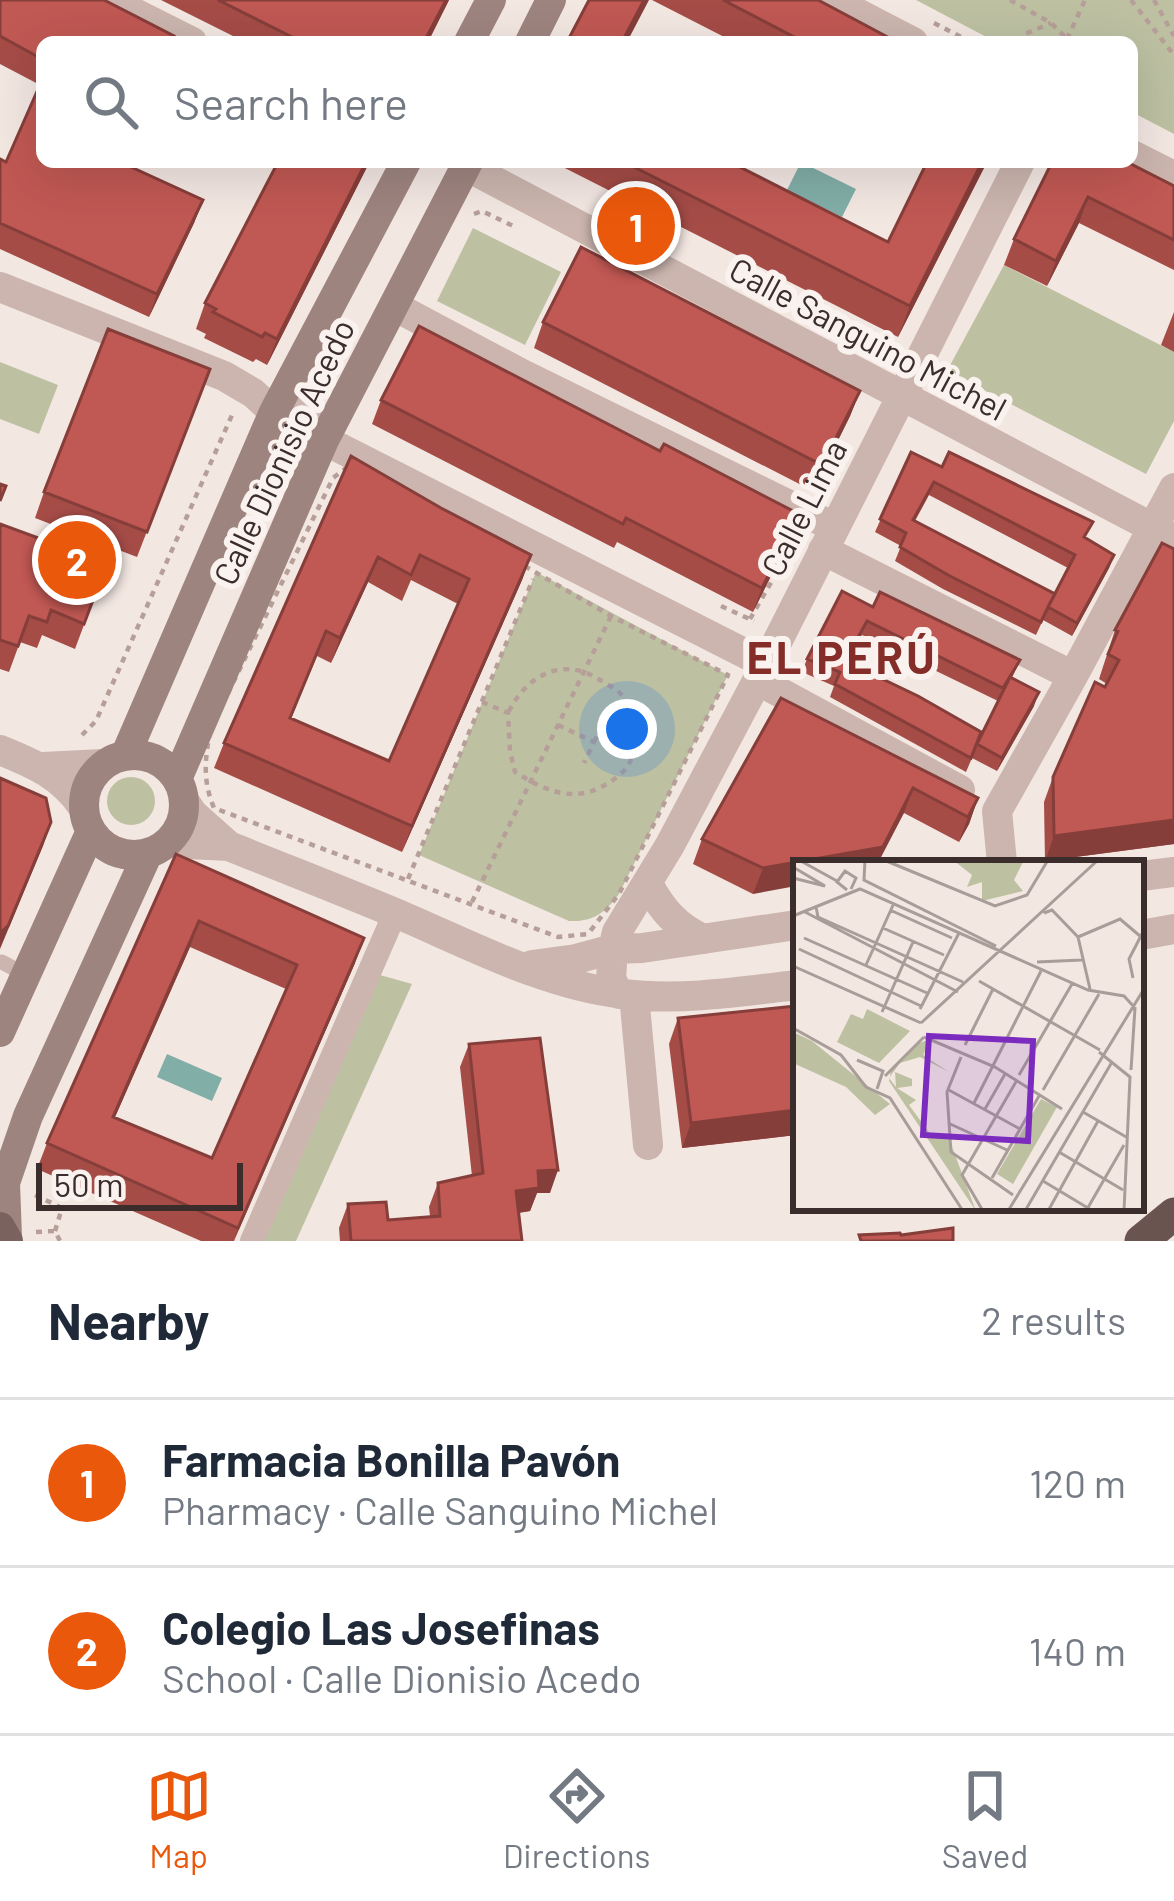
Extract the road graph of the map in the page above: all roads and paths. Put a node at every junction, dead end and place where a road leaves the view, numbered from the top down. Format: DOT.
graph roads {
  1 [pos="110,0"];
  2 [pos="491,0"];
  3 [pos="551,0"];
  4 [pos="832,0"];
  5 [pos="1010,0"];
  6 [pos="1085,0"];
  7 [pos="1131,0"];
  8 [pos="1154,0"];
  9 [pos="1051,23"];
  10 [pos="181,36"];
  11 [pos="472,36"];
  12 [pos="533,36"];
  13 [pos="902,36"];
  14 [pos="1023,36"];
  15 [pos="1064,36"];
  16 [pos="1070,36"];
  17 [pos="1174,36"];
  18 [pos="1174,56"];
  19 [pos="1138,158"];
  20 [pos="403,168"];
  21 [pos="465,168"];
  22 [pos="474,168"];
  23 [pos="1017,168"];
  24 [pos="1174,176"];
  25 [pos="0,287"];
  26 [pos="394,306"];
  27 [pos="902,396"];
  28 [pos="236,408"];
  29 [pos="274,412"];
  30 [pos="324,440"];
  31 [pos="1174,488"];
  32 [pos="1163,533"];
  33 [pos="829,538"];
  34 [pos="780,567"];
  35 [pos="611,616"];
  36 [pos="750,620"];
  37 [pos="584,671"];
  38 [pos="761,672"];
  39 [pos="1073,676"];
  40 [pos="482,702"];
  41 [pos="508,713"];
  42 [pos="559,724"];
  43 [pos="603,724"];
  44 [pos="211,728"];
  45 [pos="76,741"];
  46 [pos="594,742"];
  47 [pos="0,750"];
  48 [pos="115,759"];
  49 [pos="584,763"];
  50 [pos="43,767"];
  51 [pos="530,782"];
  52 [pos="181,790"];
  53 [pos="997,811"];
  54 [pos="87,819"];
  55 [pos="235,833"];
  56 [pos="158,848"];
  57 [pos="1002,860"];
  58 [pos="1174,872"];
  59 [pos="1144,876"];
  60 [pos="648,884"];
  61 [pos="471,905"];
  62 [pos="395,913"];
  63 [pos="793,926"];
  64 [pos="1174,929"];
  65 [pos="1144,934"];
  66 [pos="703,939"];
  67 [pos="627,948"];
  68 [pos="520,967"];
  69 [pos="14,968"];
  70 [pos="793,985"];
  71 [pos="633,995"];
  72 [pos="0,1032"];
  73 [pos="648,1145"];
  74 [pos="23,1189"];
  75 [pos="1174,1214"];
  76 [pos="56,1231"];
  77 [pos="5,1235"];
  78 [pos="252,1241"];
  79 [pos="1141,1241"];
  1 -- 10 [label="street"];
  2 -- 11 [label="main road"];
  3 -- 12 [label="main road"];
  4 -- 13 [label="street"];
  5 -- 9 [label="path"];
  6 -- 16 [label="path"];
  7 -- 18 [label="path"];
  8 -- 17 [label="path"];
  9 -- 14 [label="path"];
  9 -- 15 [label="path"];
  19 -- 24 [label="street"];
  20 -- 29 [label="main road, Calle Dionisio Acedo"];
  21 -- 26 [label="main road, Calle Dionisio Acedo"];
  22 -- 27 [label="street, Calle Sanguino Michel"];
  23 -- 27 [label="street, Calle Lima"];
  25 -- 29 [label="street"];
  26 -- 30 [label="main road, Calle Dionisio Acedo"];
  26 -- 33 [label="street"];
  27 -- 32 [label="street, Calle Sanguino Michel"];
  27 -- 33 [label="street, Calle Lima"];
  28 -- 45 [label="path"];
  29 -- 30 [label="street"];
  29 -- 48 [label="main road, Calle Dionisio Acedo"];
  30 -- 38 [label="street"];
  30 -- 52 [label="main road, Calle Dionisio Acedo"];
  31 -- 32 [label="street"];
  32 -- 39 [label="street"];
  33 -- 38 [label="street, Calle Lima"];
  33 -- 39 [label="street"];
  34 -- 36 [label="path"];
  35 -- 37 [label="path"];
  35 -- 40 [label="path"];
  35 -- 61 [label="path"];
  37 -- 41 [label="path"];
  37 -- 42 [label="path"];
  37 -- 51 [label="path"];
  38 -- 53 [label="street"];
  38 -- 60 [label="street, Calle Lima"];
  39 -- 53 [label="street"];
  40 -- 41 [label="path"];
  40 -- 61 [label="path"];
  41 -- 51 [label="path"];
  42 -- 46 [label="path"];
  42 -- 51 [label="path"];
  43 -- 46 [label="path"];
  44 -- 55 [label="path"];
  46 -- 49 [label="path"];
  47 -- 50 [label="street"];
  48 -- 50 [label="street"];
  48 -- 52 [label="main road"];
  48 -- 54 [label="main road"];
  50 -- 54 [label="street"];
  51 -- 61 [label="path"];
  52 -- 55 [label="street"];
  52 -- 56 [label="main road"];
  53 -- 57 [label="street"];
  54 -- 56 [label="main road"];
  54 -- 69 [label="main road"];
  55 -- 56 [label="street"];
  55 -- 62 [label="street"];
  56 -- 77 [label="main road"];
  58 -- 59 [label="street"];
  60 -- 66 [label="street"];
  60 -- 67 [label="street, Calle Lima"];
  62 -- 68 [label="street"];
  62 -- 78 [label="street"];
  63 -- 66 [label="street"];
  64 -- 65 [label="street"];
  66 -- 67 [label="street"];
  67 -- 68 [label="street"];
  67 -- 71 [label="street, Calle Lima"];
  68 -- 71 [label="street"];
  69 -- 72 [label="main road"];
  70 -- 71 [label="street"];
  71 -- 73 [label="street, Calle Lima"];
  74 -- 76 [label="path"];
  75 -- 79 [label="highway"];
}
